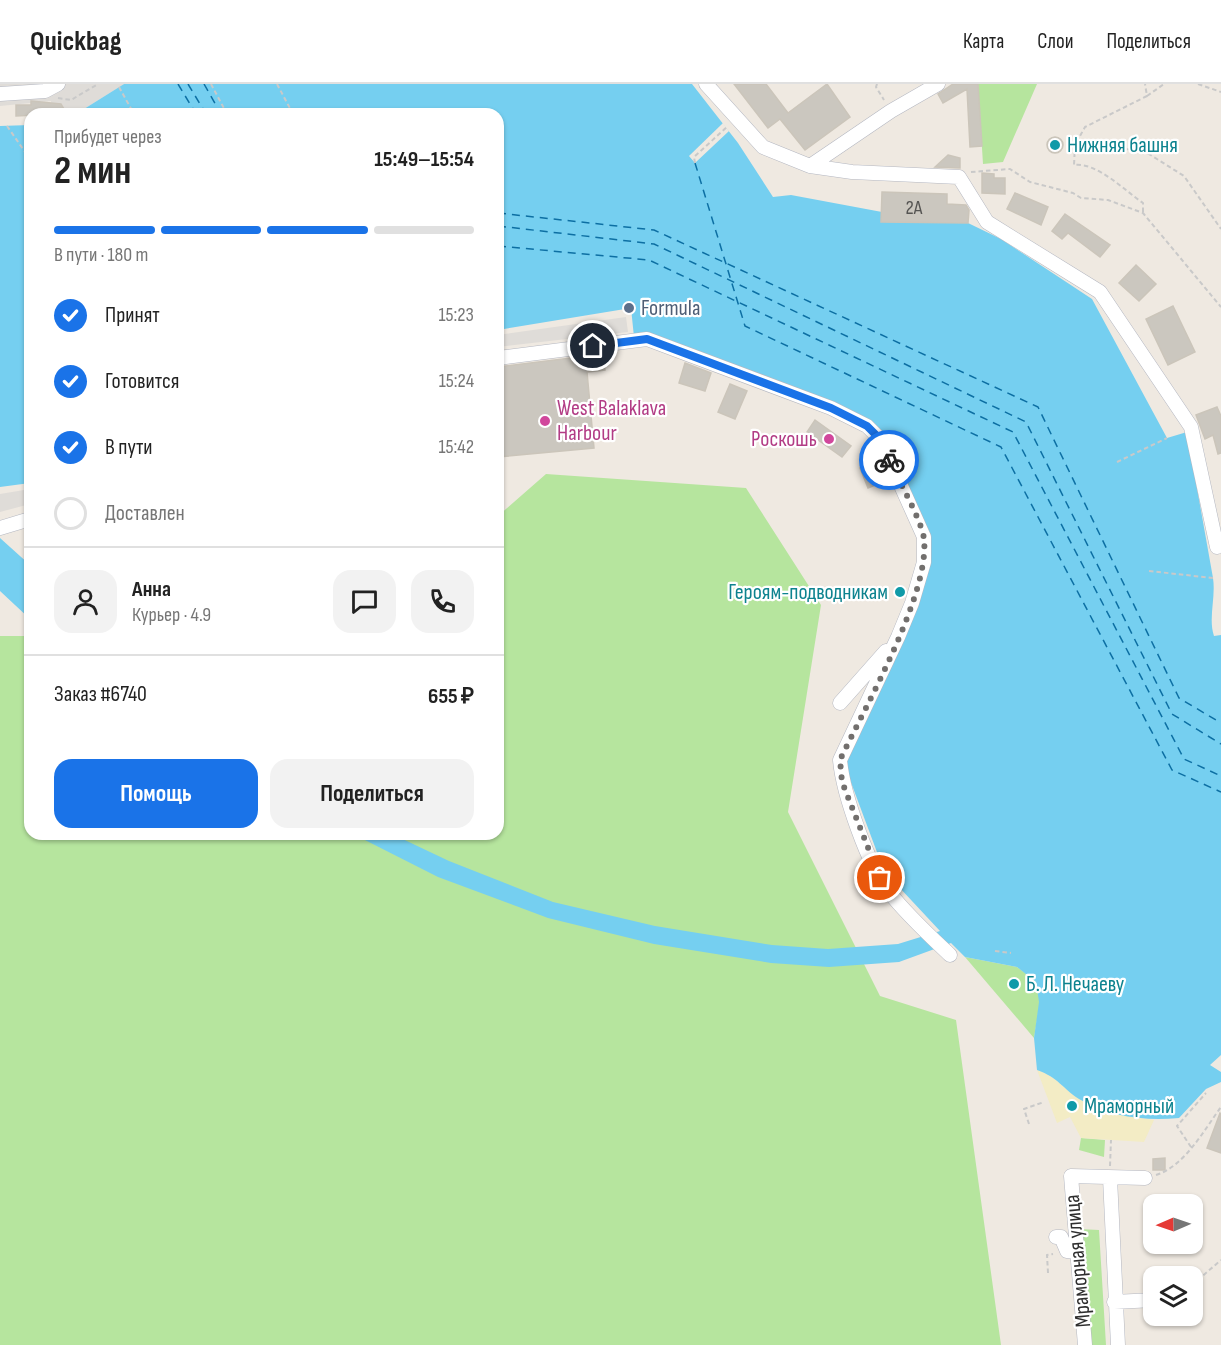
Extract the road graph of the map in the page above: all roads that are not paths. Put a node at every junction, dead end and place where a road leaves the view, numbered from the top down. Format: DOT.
graph roads {
  1 [pos="58,84"];
  2 [pos="706,84"];
  3 [pos="938,84"];
  4 [pos="0,94"];
  5 [pos="810,166"];
  6 [pos="504,357"];
  7 [pos="24,521"];
  8 [pos="0,528"];
  9 [pos="1216,547"];
  10 [pos="898,637"];
  11 [pos="840,704"];
  12 [pos="950,955"];
  13 [pos="1110,1178"];
  14 [pos="1145,1178"];
  15 [pos="1056,1237"];
  16 [pos="1077,1252"];
  17 [pos="1143,1301"];
  18 [pos="1114,1302"];
  19 [pos="1085,1345"];
  20 [pos="1118,1345"];
  1 -- 4 [label="street"];
  2 -- 5 [label="street"];
  3 -- 5 [label="street"];
  5 -- 9 [label="street"];
  6 -- 10 [label="street"];
  7 -- 8 [label="street"];
  10 -- 11 [label="street"];
  10 -- 12 [label="street"];
  13 -- 14 [label="street"];
  13 -- 16 [label="street, Мраморная улица"];
  13 -- 18 [label="street"];
  15 -- 16 [label="street"];
  16 -- 19 [label="street, Мраморная улица"];
  17 -- 18 [label="street"];
  18 -- 20 [label="street"];
}
